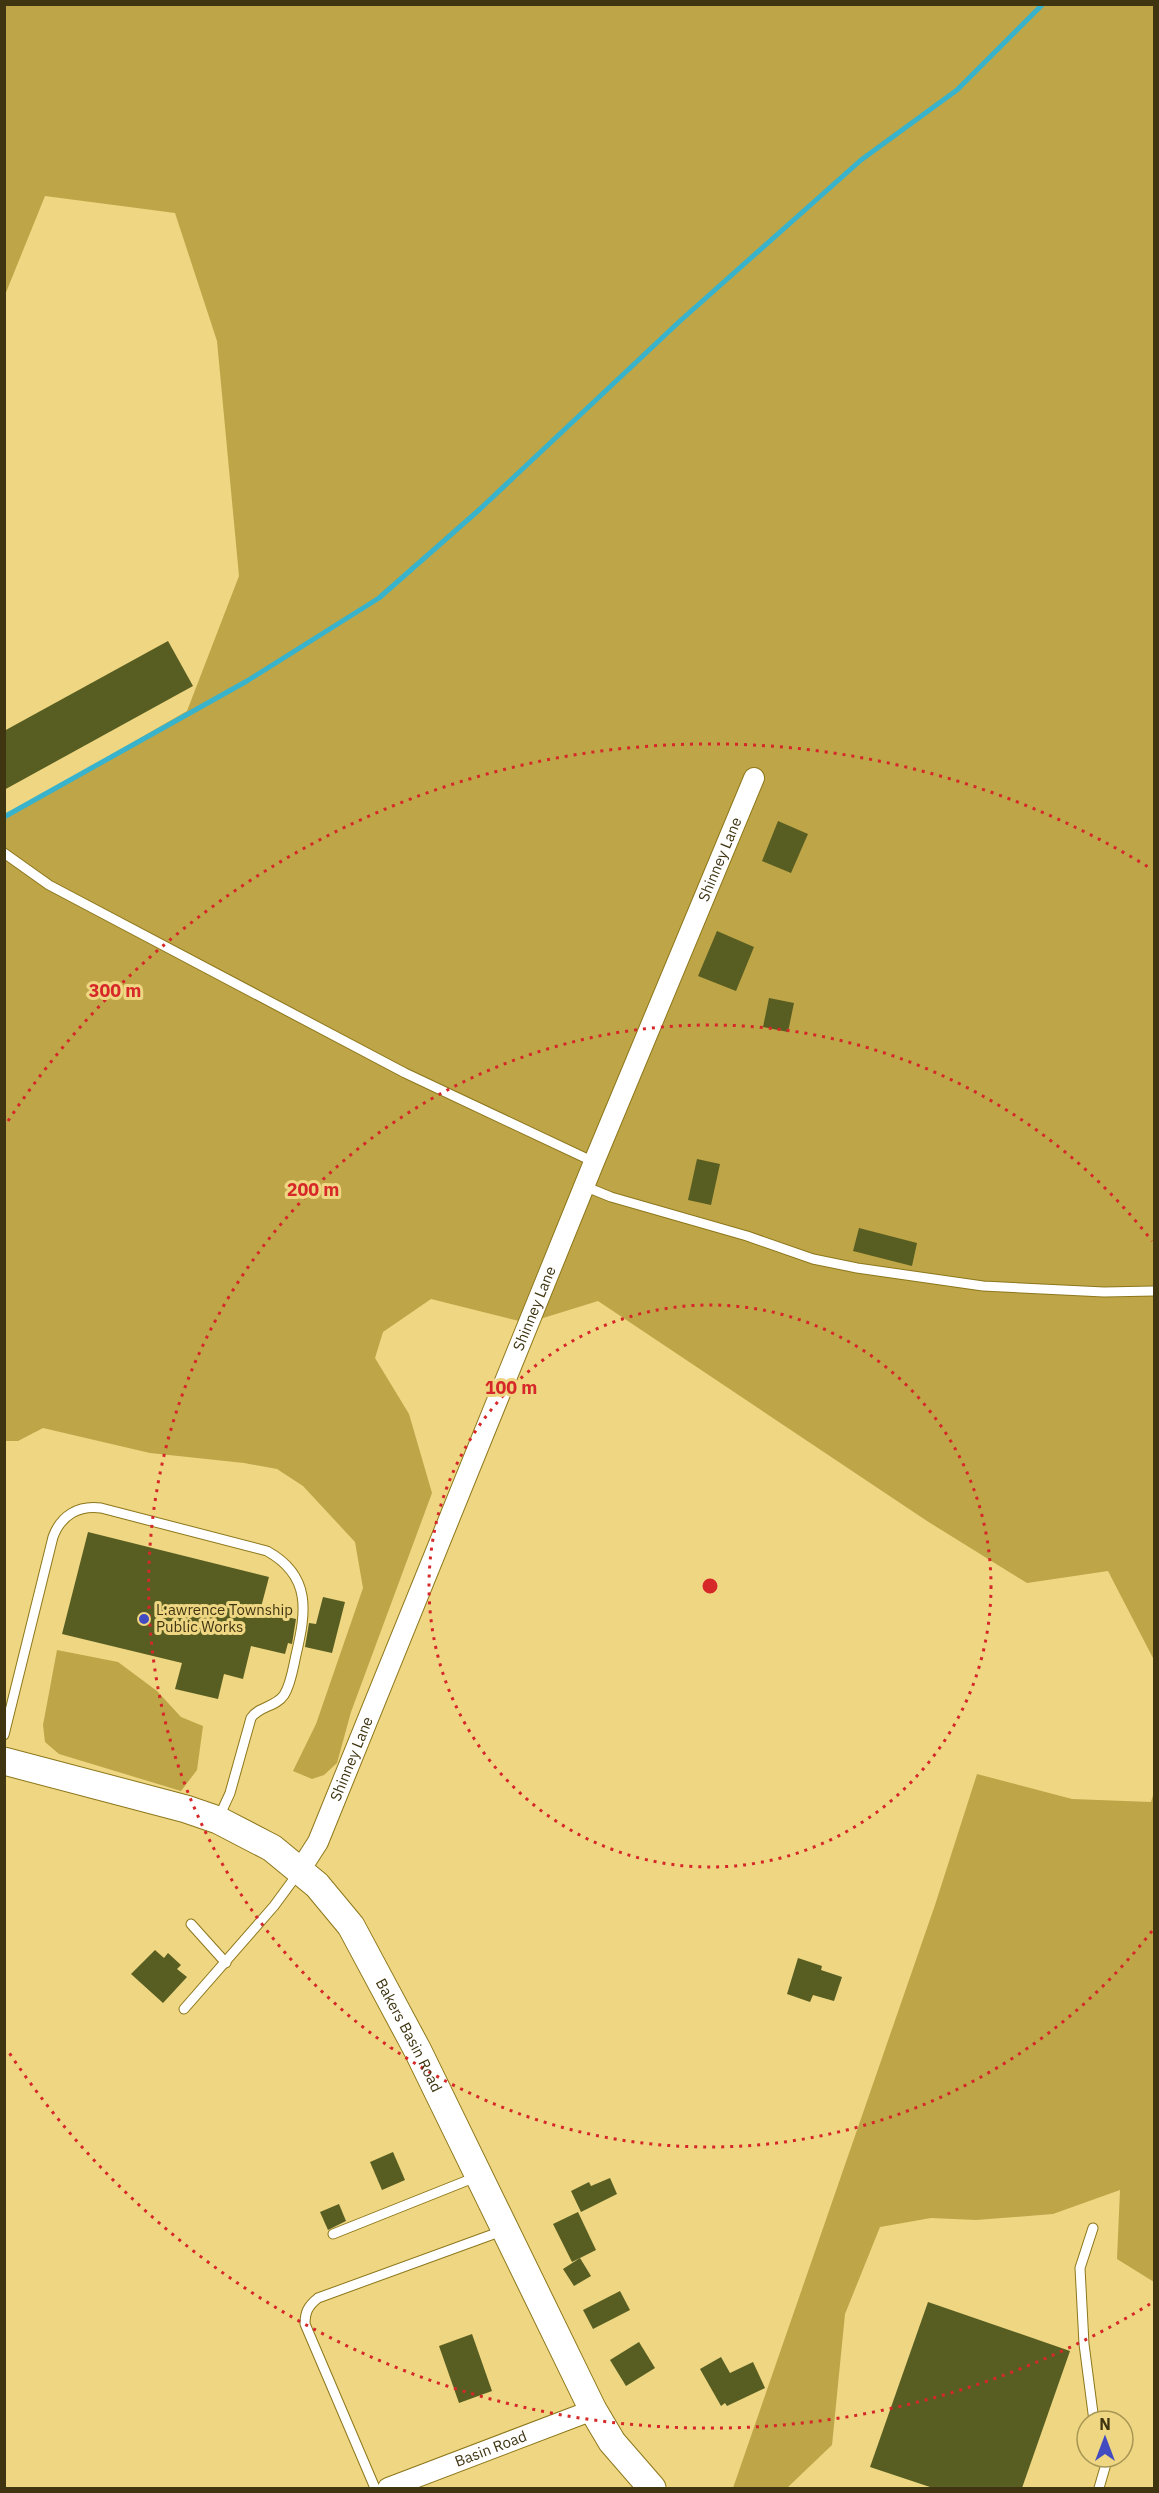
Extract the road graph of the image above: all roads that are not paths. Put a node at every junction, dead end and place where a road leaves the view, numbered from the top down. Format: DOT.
graph roads {
  1 [pos="754,778"];
  2 [pos="4,854"];
  3 [pos="594,1162"];
  4 [pos="584,1186"];
  5 [pos="1155,1291"];
  6 [pos="4,1735"];
  7 [pos="4,1761"];
  8 [pos="218,1820"];
  9 [pos="300,1870"];
  10 [pos="191,1924"];
  11 [pos="226,1964"];
  12 [pos="184,2009"];
  13 [pos="480,2176"];
  14 [pos="1093,2228"];
  15 [pos="506,2229"];
  16 [pos="333,2234"];
  17 [pos="1092,2409"];
  18 [pos="593,2410"];
  19 [pos="1105,2469"];
  20 [pos="375,2488"];
  21 [pos="388,2488"];
  22 [pos="652,2488"];
  23 [pos="1099,2488"];
  1 -- 3 [label="street, Shinney Lane"];
  2 -- 3 [label="lane"];
  3 -- 4 [label="street, Shinney Lane"];
  4 -- 5 [label="lane"];
  4 -- 9 [label="street, Shinney Lane"];
  6 -- 8 [label="lane"];
  7 -- 8 [label="main road, Bakers Basin Road"];
  8 -- 9 [label="main road, Bakers Basin Road"];
  9 -- 11 [label="lane"];
  9 -- 13 [label="main road, Bakers Basin Road"];
  10 -- 11 [label="lane"];
  11 -- 12 [label="lane"];
  13 -- 15 [label="main road, Bakers Basin Road"];
  13 -- 16 [label="lane"];
  14 -- 17 [label="lane"];
  15 -- 18 [label="main road, Bakers Basin Road"];
  15 -- 20 [label="lane"];
  18 -- 21 [label="street, Basin Road"];
  18 -- 22 [label="main road, Bakers Basin Road"];
  19 -- 23 [label="lane"];
}
